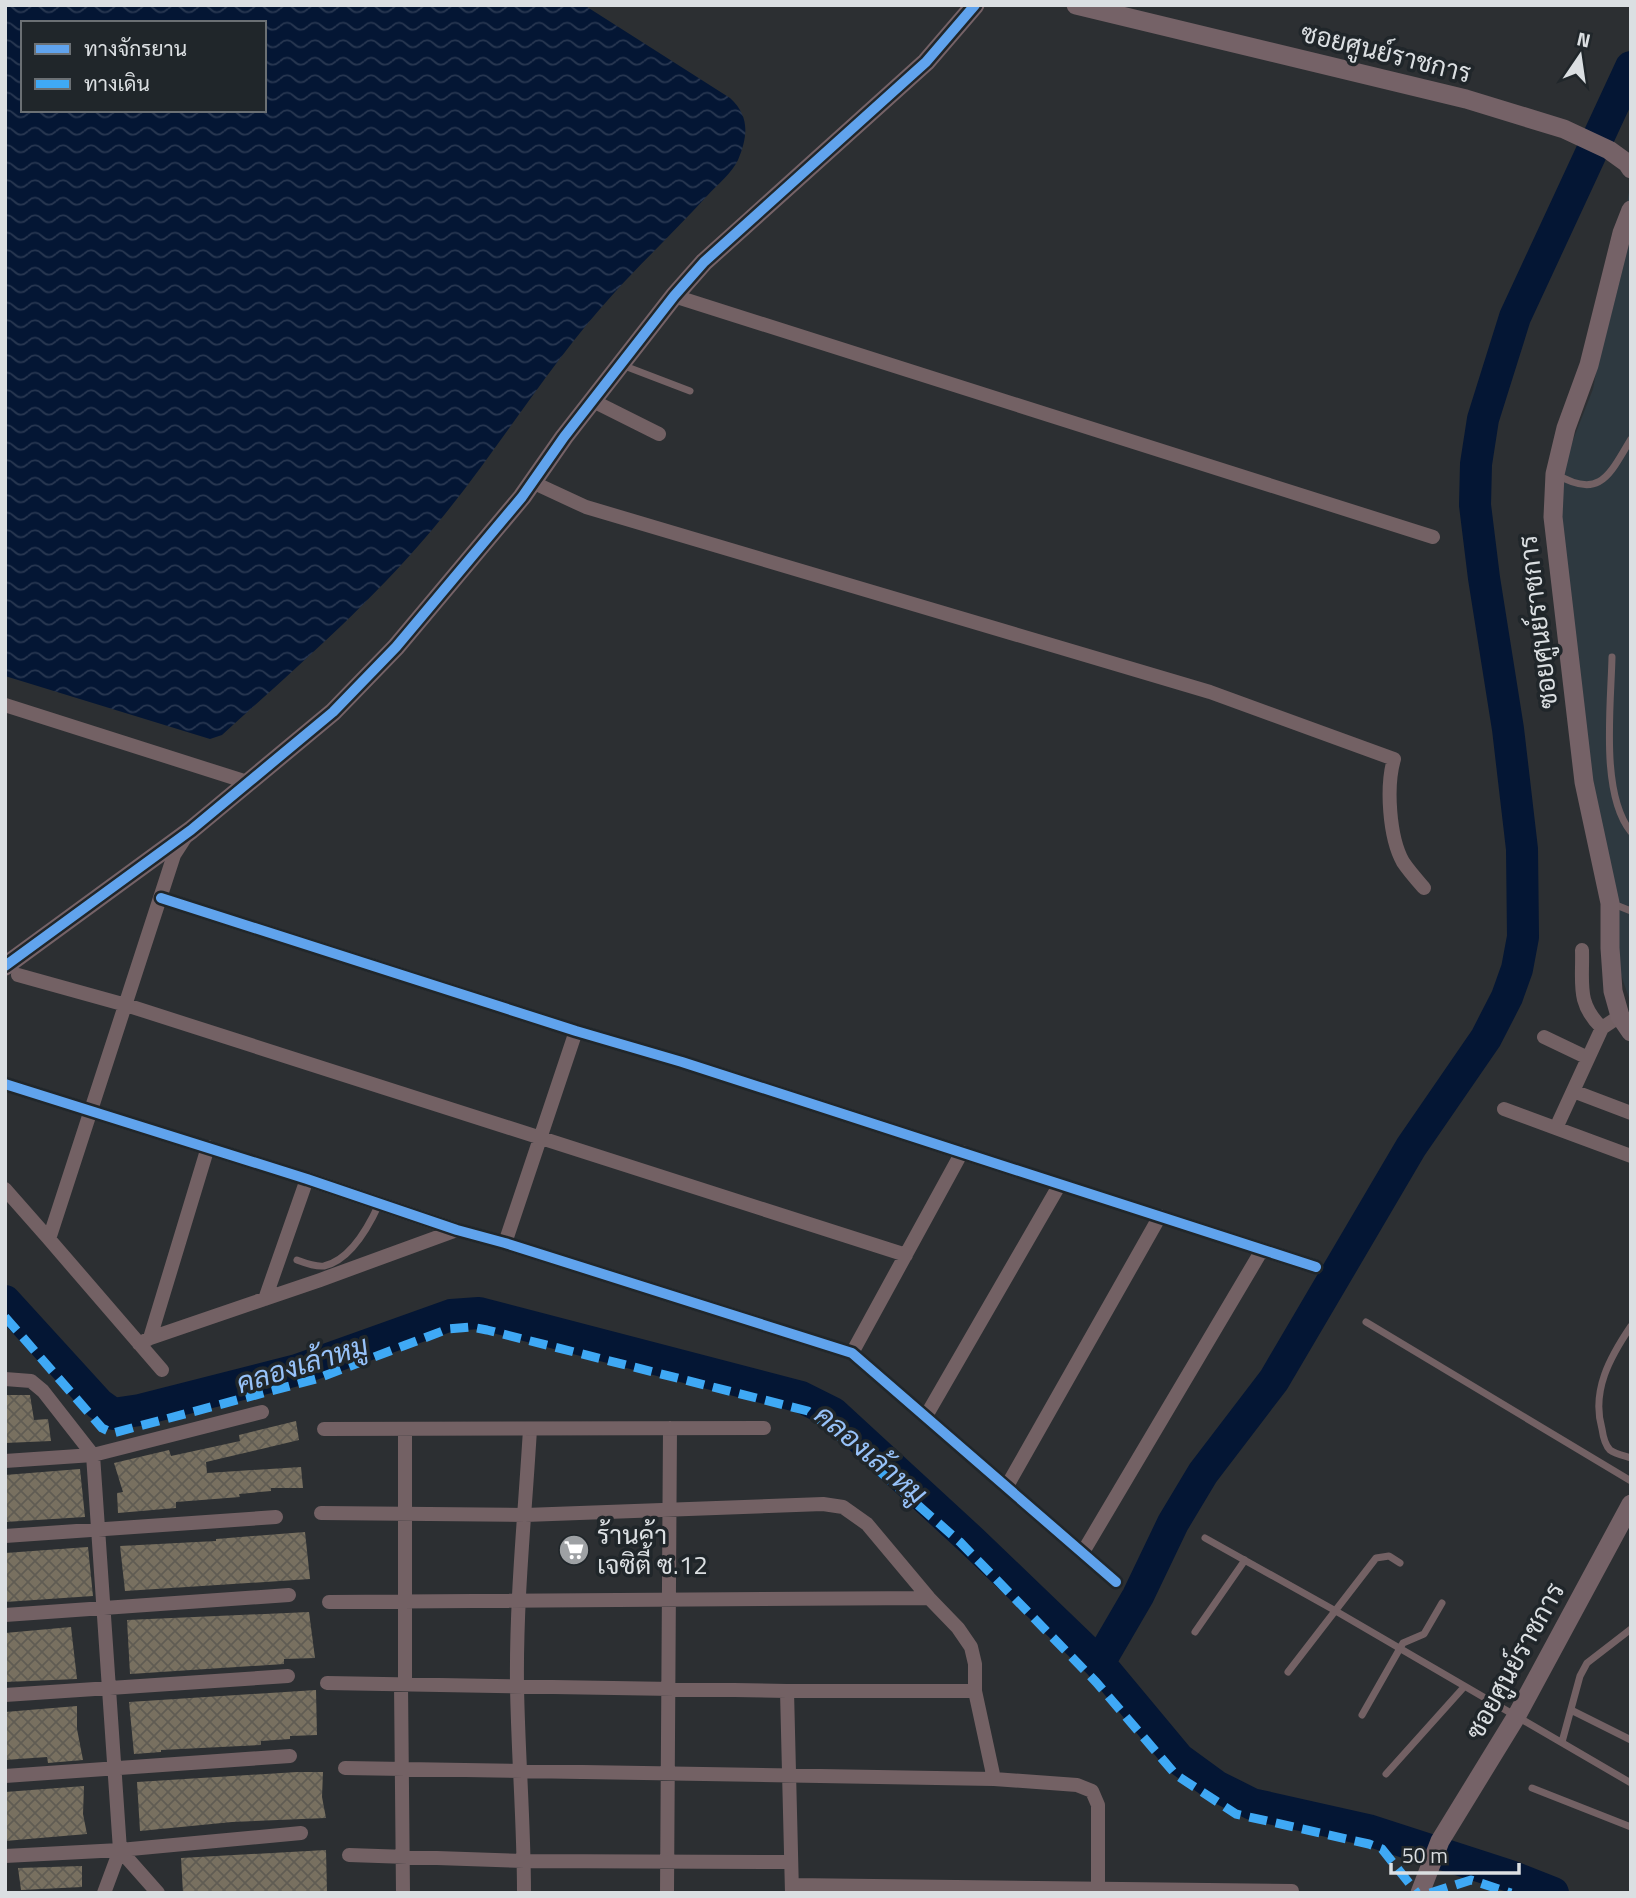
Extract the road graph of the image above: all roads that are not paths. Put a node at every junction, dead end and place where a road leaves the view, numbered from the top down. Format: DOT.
graph roads {
  1 [pos="975,5"];
  2 [pos="1076,5"];
  3 [pos="1631,169"];
  4 [pos="1631,210"];
  5 [pos="674,296"];
  6 [pos="622,365"];
  7 [pos="690,391"];
  8 [pos="593,401"];
  9 [pos="659,434"];
  10 [pos="1631,439"];
  11 [pos="1555,474"];
  12 [pos="532,482"];
  13 [pos="1433,537"];
  14 [pos="1612,657"];
  15 [pos="5,705"];
  16 [pos="247,782"];
  17 [pos="191,830"];
  18 [pos="1631,832"];
  19 [pos="1424,888"];
  20 [pos="161,898"];
  21 [pos="1610,903"];
  22 [pos="1631,911"];
  23 [pos="1582,950"];
  24 [pos="12,970"];
  25 [pos="126,1005"];
  26 [pos="1625,1024"];
  27 [pos="1602,1028"];
  28 [pos="576,1031"];
  29 [pos="1544,1037"];
  30 [pos="1588,1058"];
  31 [pos="5,1084"];
  32 [pos="1573,1091"];
  33 [pos="1504,1109"];
  34 [pos="92,1110"];
  35 [pos="1631,1113"];
  36 [pos="1556,1128"];
  37 [pos="541,1136"];
  38 [pos="208,1147"];
  39 [pos="962,1152"];
  40 [pos="1631,1157"];
  41 [pos="307,1180"];
  42 [pos="1060,1184"];
  43 [pos="5,1189"];
  44 [pos="379,1204"];
  45 [pos="1160,1216"];
  46 [pos="457,1230"];
  47 [pos="50,1239"];
  48 [pos="505,1243"];
  49 [pos="1262,1250"];
  50 [pos="906,1255"];
  51 [pos="297,1260"];
  52 [pos="1316,1267"];
  53 [pos="265,1299"];
  54 [pos="1366,1322"];
  55 [pos="1631,1326"];
  56 [pos="144,1341"];
  57 [pos="852,1353"];
  58 [pos="162,1370"];
  59 [pos="5,1379"];
  60 [pos="262,1412"];
  61 [pos="926,1416"];
  62 [pos="670,1428"];
  63 [pos="764,1428"];
  64 [pos="324,1429"];
  65 [pos="405,1429"];
  66 [pos="530,1429"];
  67 [pos="93,1455"];
  68 [pos="1631,1458"];
  69 [pos="5,1461"];
  70 [pos="1631,1481"];
  71 [pos="1007,1486"];
  72 [pos="1631,1504"];
  73 [pos="670,1510"];
  74 [pos="321,1513"];
  75 [pos="404,1514"];
  76 [pos="525,1515"];
  77 [pos="276,1517"];
  78 [pos="98,1529"];
  79 [pos="5,1536"];
  80 [pos="1205,1538"];
  81 [pos="1083,1552"];
  82 [pos="1245,1560"];
  83 [pos="1400,1563"];
  84 [pos="1116,1582"];
  85 [pos="289,1595"];
  86 [pos="929,1598"];
  87 [pos="669,1601"];
  88 [pos="329,1602"];
  89 [pos="405,1602"];
  90 [pos="519,1602"];
  91 [pos="1442,1603"];
  92 [pos="103,1608"];
  93 [pos="1334,1610"];
  94 [pos="5,1615"];
  95 [pos="1631,1629"];
  96 [pos="1195,1632"];
  97 [pos="1399,1648"];
  98 [pos="1288,1672"];
  99 [pos="288,1676"];
  100 [pos="327,1683"];
  101 [pos="403,1684"];
  102 [pos="517,1686"];
  103 [pos="1464,1687"];
  104 [pos="109,1689"];
  105 [pos="668,1689"];
  106 [pos="788,1691"];
  107 [pos="975,1691"];
  108 [pos="5,1695"];
  109 [pos="1571,1710"];
  110 [pos="1362,1715"];
  111 [pos="1516,1717"];
  112 [pos="1631,1740"];
  113 [pos="1562,1742"];
  114 [pos="290,1756"];
  115 [pos="114,1767"];
  116 [pos="345,1768"];
  117 [pos="404,1769"];
  118 [pos="522,1772"];
  119 [pos="668,1773"];
  120 [pos="791,1774"];
  121 [pos="1386,1774"];
  122 [pos="5,1776"];
  123 [pos="994,1779"];
  124 [pos="1631,1783"];
  125 [pos="1532,1788"];
  126 [pos="1631,1827"];
  127 [pos="301,1833"];
  128 [pos="120,1850"];
  129 [pos="349,1855"];
  130 [pos="5,1856"];
  131 [pos="403,1857"];
  132 [pos="524,1861"];
  133 [pos="667,1861"];
  134 [pos="791,1861"];
  135 [pos="792,1889"];
  136 [pos="1420,1890"];
  137 [pos="1098,1891"];
  138 [pos="1292,1891"];
  139 [pos="104,1893"];
  140 [pos="158,1893"];
  141 [pos="403,1893"];
  142 [pos="524,1893"];
  143 [pos="667,1893"];
  1 -- 5 [label="street"];
  2 -- 3 [label="street, ซอยศูนย์ราชการ"];
  4 -- 11 [label="street, ซอยศูนย์ราชการ"];
  5 -- 6 [label="street"];
  5 -- 13 [label="street"];
  6 -- 7 [label="lane"];
  6 -- 8 [label="street"];
  8 -- 9 [label="street"];
  8 -- 12 [label="street"];
  10 -- 11 [label="lane"];
  11 -- 21 [label="street, ซอยศูนย์ราชการ"];
  12 -- 16 [label="street"];
  12 -- 19 [label="street"];
  14 -- 18 [label="lane"];
  15 -- 16 [label="street"];
  16 -- 17 [label="street"];
  17 -- 20 [label="street"];
  17 -- 24 [label="street"];
  20 -- 25 [label="street"];
  20 -- 28 [label="street"];
  21 -- 22 [label="lane"];
  21 -- 26 [label="street, ซอยศูนย์ราชการ"];
  23 -- 27 [label="street"];
  24 -- 25 [label="street"];
  25 -- 34 [label="street"];
  25 -- 37 [label="street"];
  26 -- 27 [label="street"];
  27 -- 30 [label="street"];
  28 -- 37 [label="street"];
  28 -- 39 [label="street"];
  29 -- 30 [label="street"];
  30 -- 32 [label="street"];
  31 -- 34 [label="street"];
  32 -- 35 [label="street"];
  32 -- 36 [label="street"];
  33 -- 36 [label="street"];
  34 -- 38 [label="street"];
  34 -- 47 [label="street"];
  36 -- 40 [label="street"];
  37 -- 48 [label="street"];
  37 -- 50 [label="street"];
  38 -- 41 [label="street"];
  38 -- 56 [label="street"];
  39 -- 42 [label="street"];
  39 -- 50 [label="street"];
  41 -- 44 [label="street"];
  41 -- 53 [label="street"];
  42 -- 45 [label="street"];
  42 -- 61 [label="street"];
  43 -- 47 [label="street"];
  44 -- 46 [label="street"];
  44 -- 51 [label="lane"];
  45 -- 49 [label="street"];
  45 -- 71 [label="street"];
  46 -- 48 [label="street"];
  46 -- 53 [label="street"];
  47 -- 56 [label="street"];
  48 -- 57 [label="street"];
  49 -- 52 [label="street"];
  49 -- 81 [label="street"];
  50 -- 57 [label="street"];
  53 -- 56 [label="street"];
  54 -- 70 [label="lane"];
  55 -- 68 [label="lane"];
  56 -- 58 [label="street"];
  57 -- 61 [label="street"];
  59 -- 67 [label="street"];
  60 -- 67 [label="street"];
  61 -- 71 [label="street"];
  62 -- 63 [label="street"];
  62 -- 66 [label="street"];
  62 -- 73 [label="street"];
  64 -- 65 [label="street"];
  65 -- 66 [label="street"];
  65 -- 75 [label="street"];
  66 -- 76 [label="street"];
  67 -- 69 [label="street"];
  67 -- 78 [label="street"];
  71 -- 81 [label="street"];
  72 -- 111 [label="street, ซอยศูนย์ราชการ"];
  73 -- 76 [label="street"];
  73 -- 86 [label="street"];
  73 -- 87 [label="street"];
  74 -- 75 [label="street"];
  75 -- 76 [label="street"];
  75 -- 89 [label="street"];
  76 -- 90 [label="street"];
  77 -- 78 [label="street"];
  78 -- 79 [label="street"];
  78 -- 92 [label="street"];
  80 -- 82 [label="lane"];
  81 -- 84 [label="street"];
  82 -- 93 [label="lane"];
  82 -- 96 [label="lane"];
  83 -- 93 [label="lane"];
  85 -- 92 [label="street"];
  86 -- 87 [label="street"];
  86 -- 107 [label="street"];
  87 -- 90 [label="street"];
  87 -- 105 [label="street"];
  88 -- 89 [label="street"];
  89 -- 90 [label="street"];
  89 -- 101 [label="street"];
  90 -- 102 [label="street"];
  91 -- 97 [label="lane"];
  92 -- 94 [label="street"];
  92 -- 104 [label="street"];
  93 -- 97 [label="lane"];
  93 -- 98 [label="lane"];
  95 -- 109 [label="lane"];
  97 -- 103 [label="lane"];
  97 -- 110 [label="lane"];
  99 -- 104 [label="street"];
  100 -- 101 [label="street"];
  101 -- 102 [label="street"];
  101 -- 117 [label="street"];
  102 -- 105 [label="street"];
  102 -- 118 [label="street"];
  103 -- 111 [label="lane"];
  103 -- 121 [label="lane"];
  104 -- 108 [label="street"];
  104 -- 115 [label="street"];
  105 -- 106 [label="street"];
  105 -- 119 [label="street"];
  106 -- 107 [label="street"];
  106 -- 120 [label="street"];
  107 -- 123 [label="street"];
  109 -- 112 [label="lane"];
  109 -- 113 [label="lane"];
  111 -- 113 [label="lane"];
  111 -- 136 [label="street, ซอยศูนย์ราชการ"];
  113 -- 124 [label="lane"];
  114 -- 115 [label="street"];
  115 -- 122 [label="street"];
  115 -- 128 [label="street"];
  116 -- 117 [label="street"];
  117 -- 118 [label="street"];
  117 -- 131 [label="street"];
  118 -- 119 [label="street"];
  118 -- 132 [label="street"];
  119 -- 120 [label="street"];
  119 -- 133 [label="street"];
  120 -- 123 [label="street"];
  120 -- 134 [label="street"];
  123 -- 137 [label="street"];
  125 -- 126 [label="lane"];
  127 -- 128 [label="street"];
  128 -- 130 [label="street"];
  128 -- 139 [label="street"];
  128 -- 140 [label="street"];
  129 -- 131 [label="street"];
  131 -- 132 [label="street"];
  131 -- 141 [label="street"];
  132 -- 133 [label="street"];
  132 -- 142 [label="street"];
  133 -- 134 [label="street"];
  133 -- 143 [label="street"];
  134 -- 135 [label="street"];
  135 -- 137 [label="street"];
  137 -- 138 [label="street"];
}
